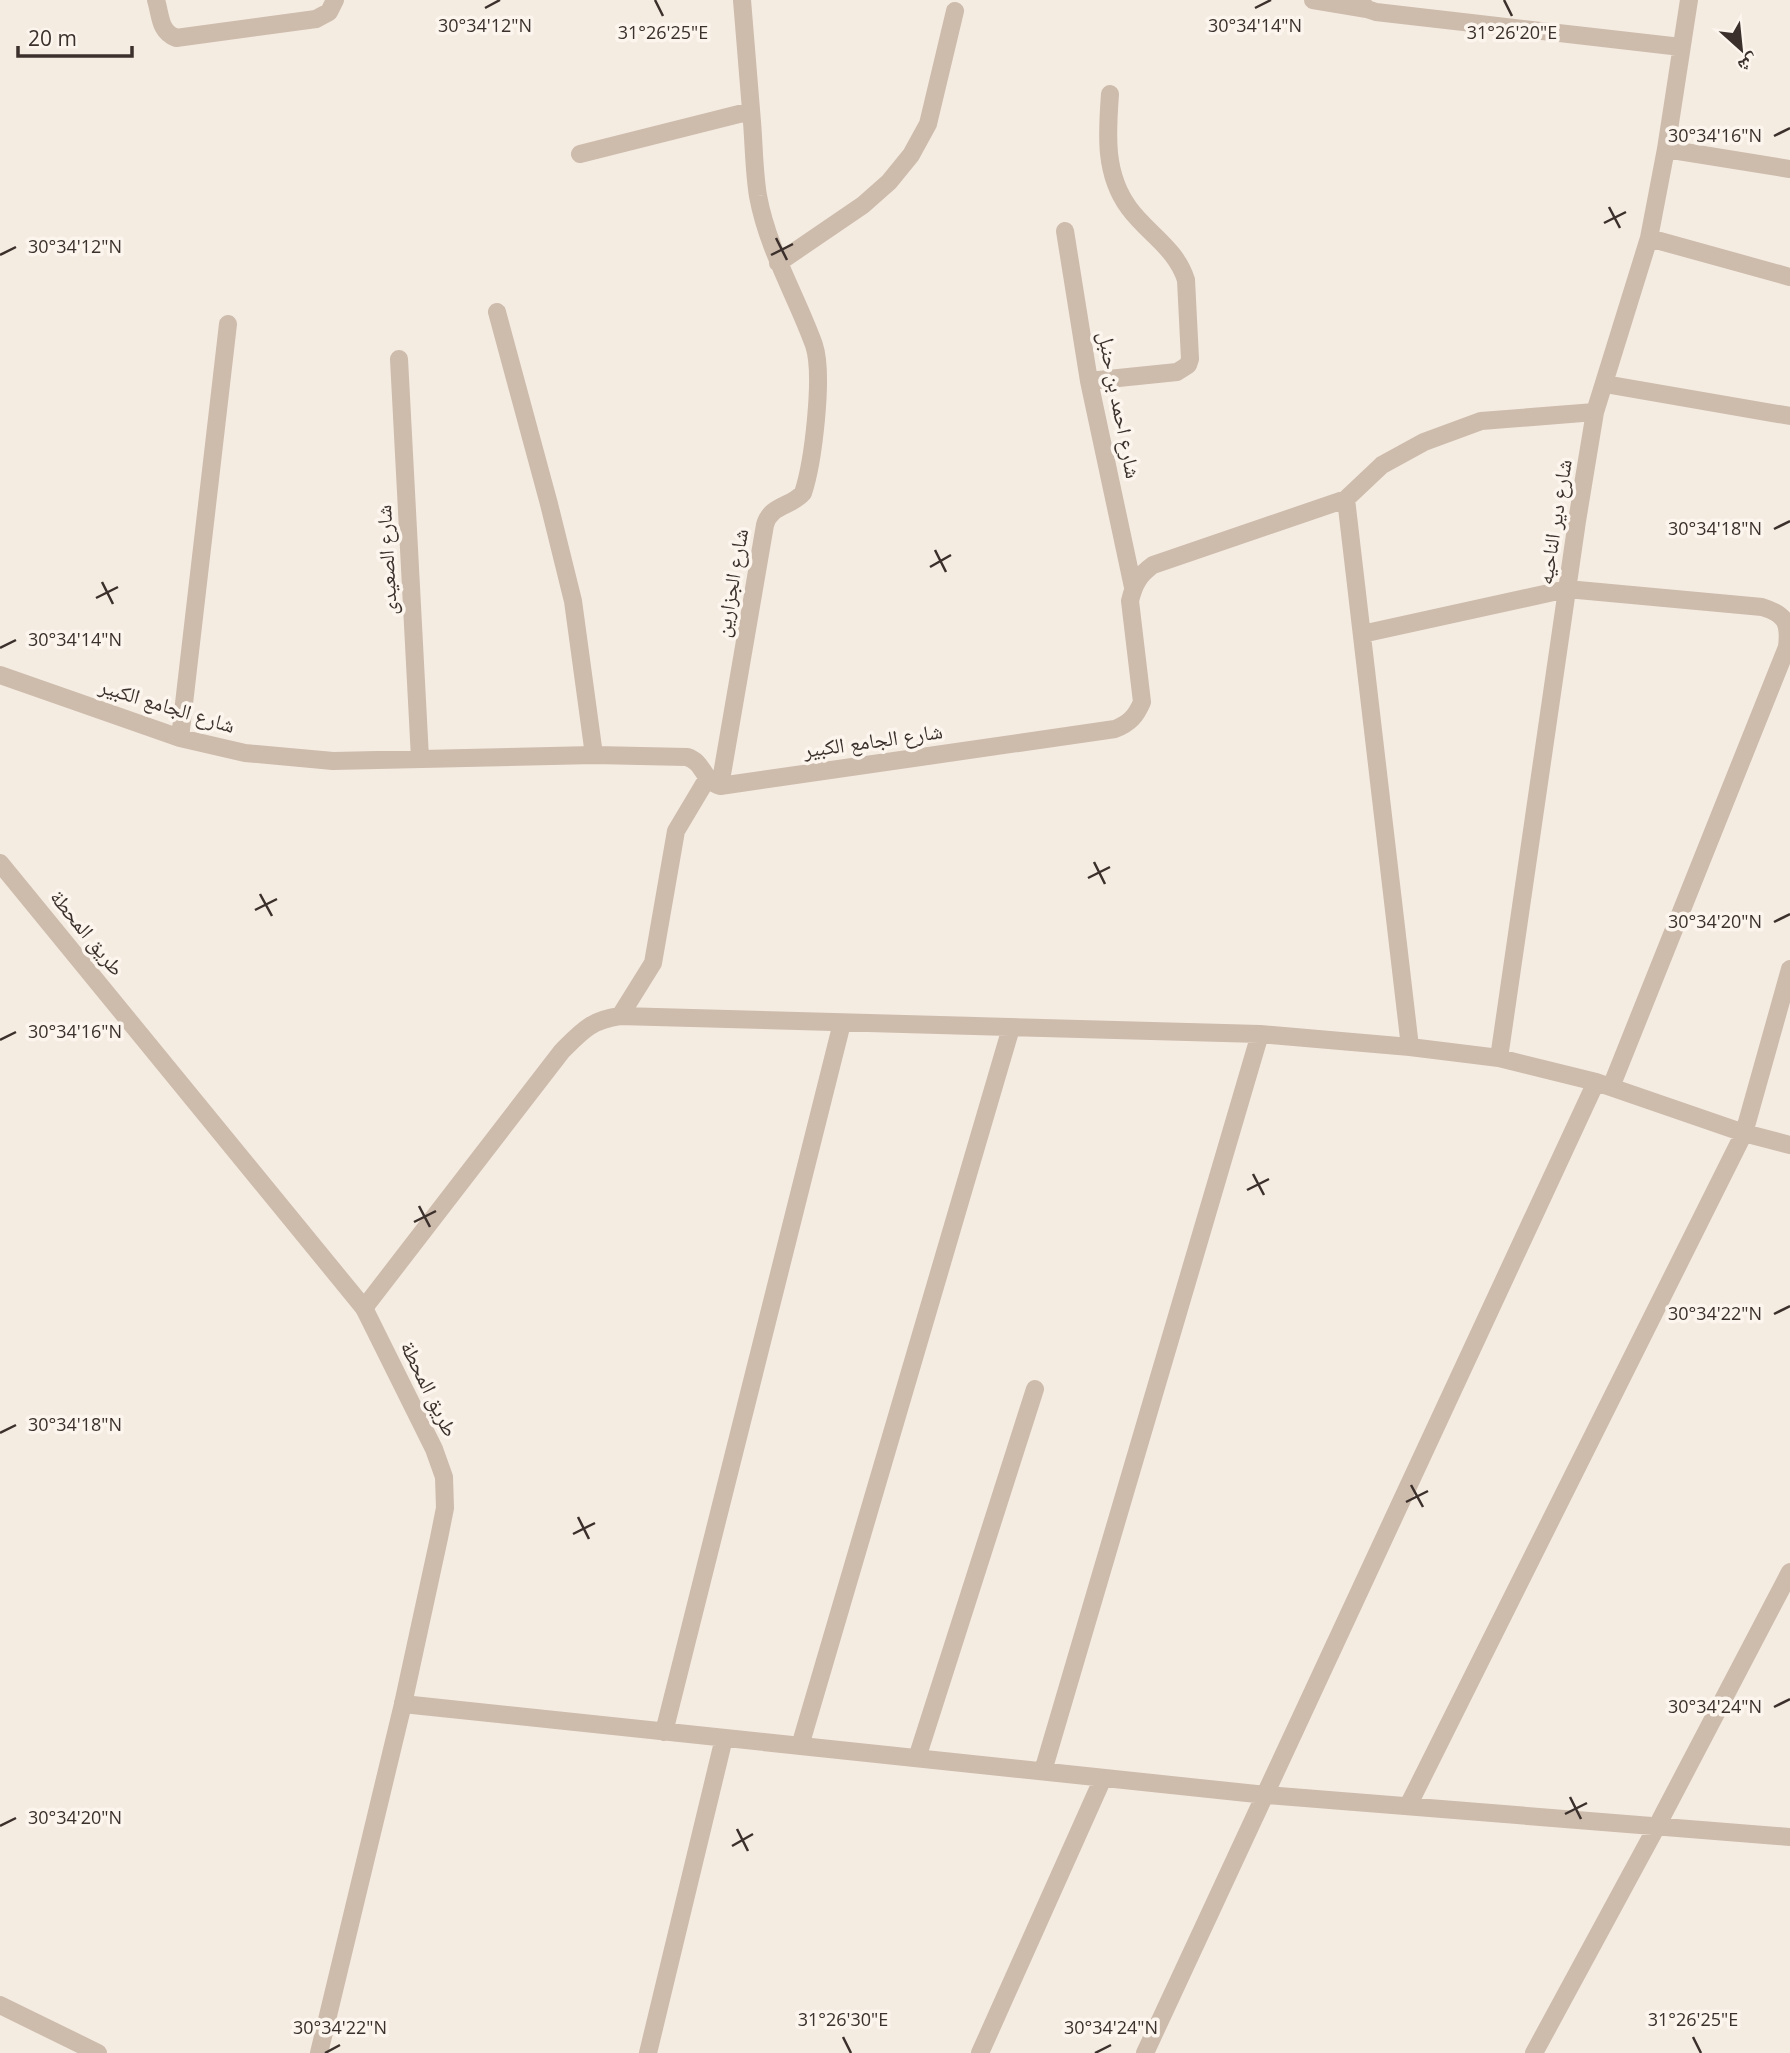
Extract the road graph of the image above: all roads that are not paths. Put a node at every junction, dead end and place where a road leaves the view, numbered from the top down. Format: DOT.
graph roads {
  1 [pos="156,0"];
  2 [pos="335,0"];
  3 [pos="742,0"];
  4 [pos="1313,0"];
  5 [pos="1689,0"];
  6 [pos="1363,5"];
  7 [pos="955,11"];
  8 [pos="1681,47"];
  9 [pos="1110,94"];
  10 [pos="751,111"];
  11 [pos="1666,149"];
  12 [pos="580,153"];
  13 [pos="1790,169"];
  14 [pos="1065,231"];
  15 [pos="1649,238"];
  16 [pos="778,263"];
  17 [pos="1790,277"];
  18 [pos="497,312"];
  19 [pos="228,324"];
  20 [pos="399,359"];
  21 [pos="1089,381"];
  22 [pos="1605,384"];
  23 [pos="1595,412"];
  24 [pos="1790,416"];
  25 [pos="1346,499"];
  26 [pos="1133,586"];
  27 [pos="1567,589"];
  28 [pos="1362,634"];
  29 [pos="0,675"];
  30 [pos="180,738"];
  31 [pos="594,755"];
  32 [pos="421,758"];
  33 [pos="714,782"];
  34 [pos="0,863"];
  35 [pos="1790,969"];
  36 [pos="620,1016"];
  37 [pos="842,1023"];
  38 [pos="1011,1028"];
  39 [pos="1260,1034"];
  40 [pos="1410,1047"];
  41 [pos="1499,1058"];
  42 [pos="1603,1085"];
  43 [pos="1744,1133"];
  44 [pos="1790,1145"];
  45 [pos="364,1308"];
  46 [pos="1035,1389"];
  47 [pos="1790,1572"];
  48 [pos="403,1704"];
  49 [pos="664,1732"];
  50 [pos="723,1738"];
  51 [pos="800,1746"];
  52 [pos="917,1758"];
  53 [pos="1043,1771"];
  54 [pos="1103,1777"];
  55 [pos="1266,1795"];
  56 [pos="1408,1806"];
  57 [pos="1657,1826"];
  58 [pos="1790,1838"];
  59 [pos="0,2004"];
  60 [pos="98,2053"];
  61 [pos="319,2053"];
  62 [pos="648,2053"];
  63 [pos="980,2053"];
  64 [pos="1145,2053"];
  65 [pos="1534,2053"];
  1 -- 2 [label="street"];
  3 -- 10 [label="street, شارع الجزارين"];
  4 -- 6 [label="street"];
  5 -- 8 [label="street, شارع دير الناحيه"];
  6 -- 8 [label="street"];
  7 -- 16 [label="street"];
  8 -- 11 [label="street, شارع دير الناحيه"];
  9 -- 21 [label="street"];
  10 -- 12 [label="street"];
  10 -- 16 [label="street, شارع الجزارين"];
  11 -- 13 [label="street"];
  11 -- 15 [label="street, شارع دير الناحيه"];
  14 -- 21 [label="street, شارع احمد بن حنبل"];
  15 -- 17 [label="street"];
  15 -- 22 [label="street, شارع دير الناحيه"];
  16 -- 33 [label="street, شارع الجزارين"];
  18 -- 31 [label="street"];
  19 -- 30 [label="street"];
  20 -- 32 [label="street, شارع الصعيدى"];
  21 -- 26 [label="street, شارع احمد بن حنبل"];
  22 -- 23 [label="street, شارع دير الناحيه"];
  22 -- 24 [label="street"];
  23 -- 25 [label="street"];
  23 -- 27 [label="street, شارع دير الناحيه"];
  25 -- 26 [label="street"];
  25 -- 28 [label="street"];
  26 -- 33 [label="street, شارع الجامع الكبير"];
  27 -- 28 [label="street"];
  27 -- 41 [label="street, شارع دير الناحيه"];
  27 -- 42 [label="street"];
  28 -- 40 [label="street"];
  29 -- 30 [label="street, شارع الجامع الكبير"];
  30 -- 32 [label="street, شارع الجامع الكبير"];
  31 -- 32 [label="street, شارع الجامع الكبير"];
  31 -- 33 [label="street, شارع الجامع الكبير"];
  33 -- 36 [label="street"];
  34 -- 45 [label="street, طريق المحطة"];
  35 -- 43 [label="street"];
  36 -- 37 [label="street"];
  36 -- 45 [label="street"];
  37 -- 38 [label="street"];
  37 -- 49 [label="street"];
  38 -- 39 [label="street"];
  38 -- 51 [label="street"];
  39 -- 40 [label="street"];
  39 -- 53 [label="street"];
  40 -- 41 [label="street"];
  41 -- 42 [label="street"];
  42 -- 43 [label="street"];
  42 -- 55 [label="street"];
  43 -- 44 [label="street"];
  43 -- 56 [label="street"];
  45 -- 48 [label="street, طريق المحطة"];
  46 -- 52 [label="street"];
  47 -- 57 [label="street"];
  48 -- 49 [label="street"];
  48 -- 61 [label="street, طريق المحطة"];
  49 -- 50 [label="street"];
  50 -- 51 [label="street"];
  50 -- 62 [label="street"];
  51 -- 52 [label="street"];
  52 -- 53 [label="street"];
  53 -- 54 [label="street"];
  54 -- 55 [label="street"];
  54 -- 63 [label="street"];
  55 -- 56 [label="street"];
  55 -- 64 [label="street"];
  56 -- 57 [label="street"];
  57 -- 58 [label="street"];
  57 -- 65 [label="street"];
  59 -- 60 [label="street"];
}
